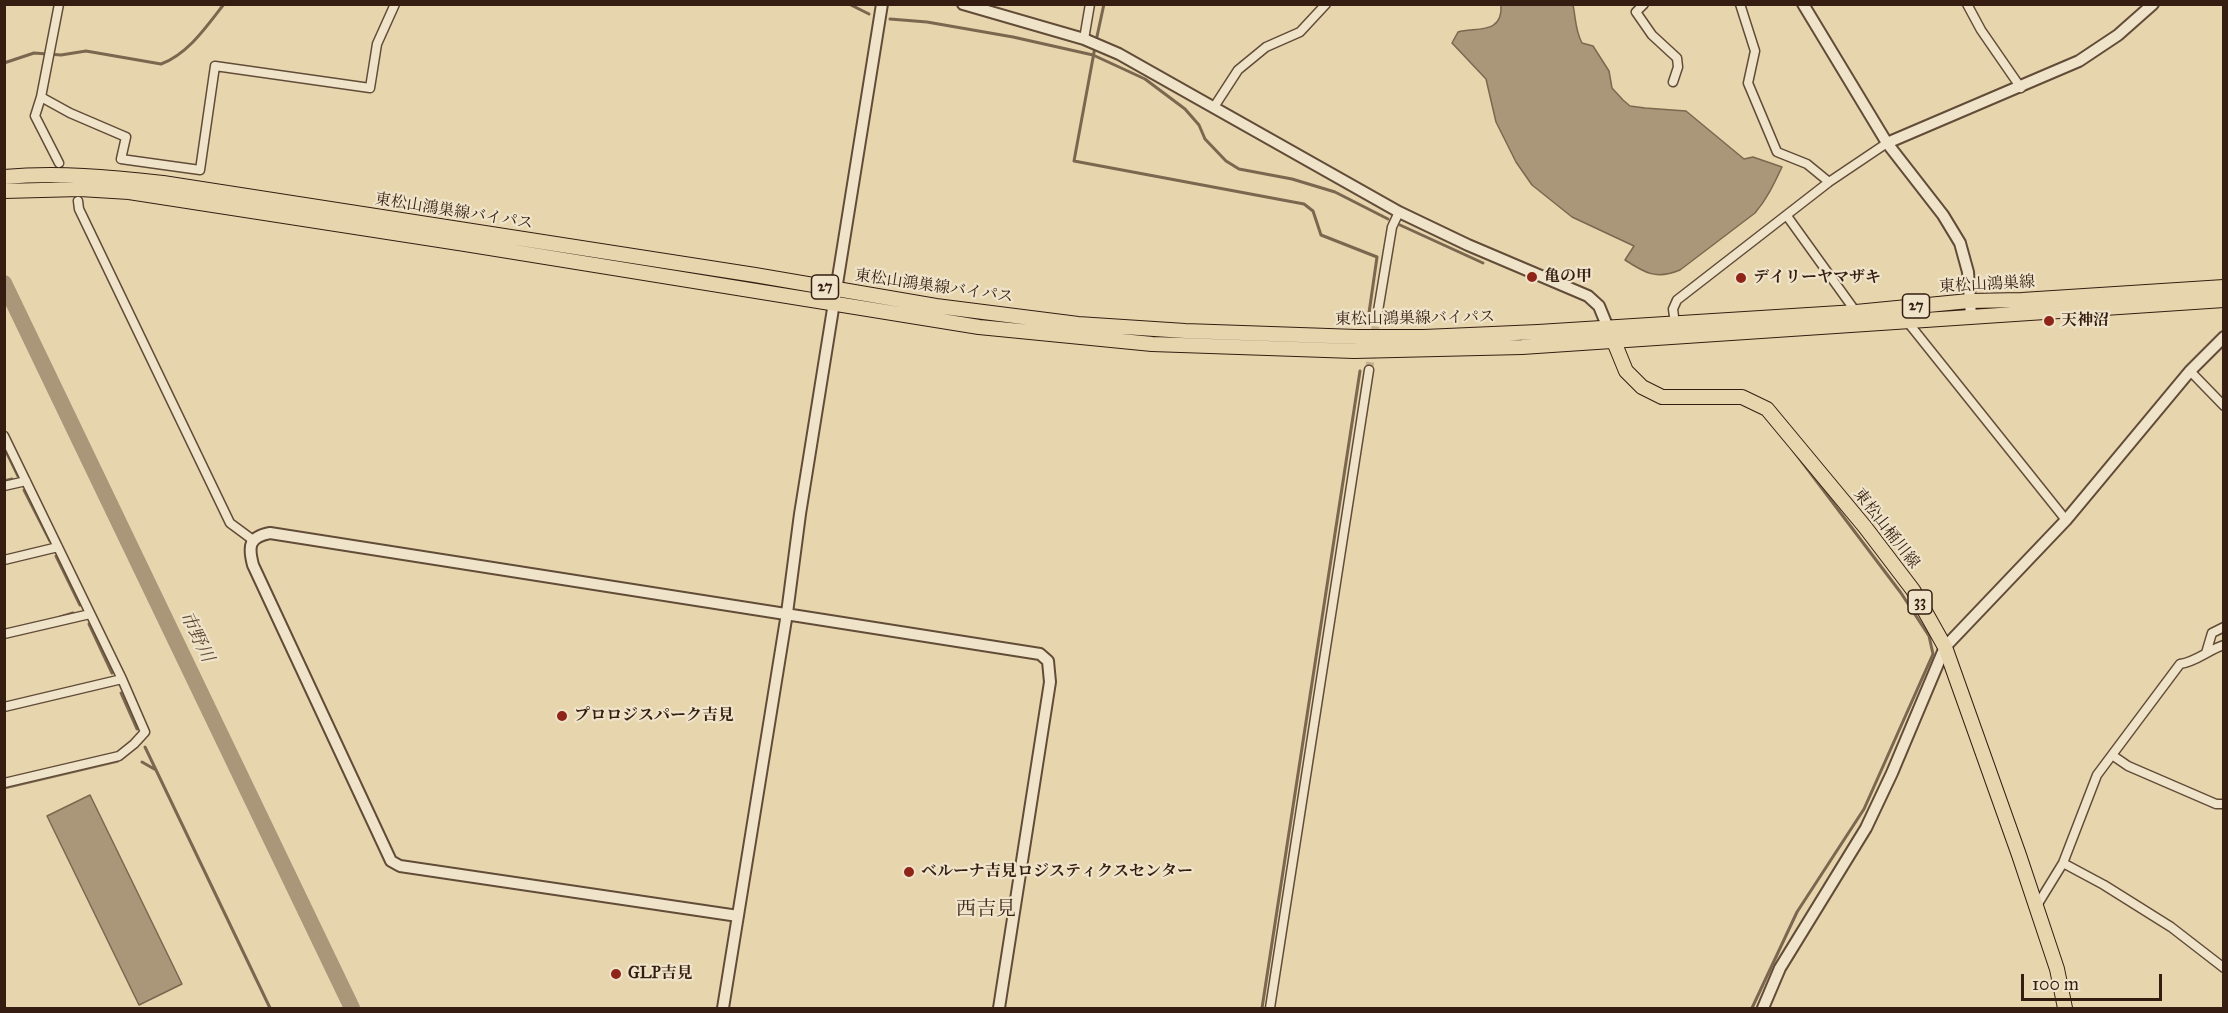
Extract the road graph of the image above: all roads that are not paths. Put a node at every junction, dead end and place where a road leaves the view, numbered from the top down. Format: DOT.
graph roads {
  1 [pos="59,4"];
  2 [pos="395,4"];
  3 [pos="882,4"];
  4 [pos="963,4"];
  5 [pos="1090,4"];
  6 [pos="1326,4"];
  7 [pos="1644,4"];
  8 [pos="1740,4"];
  9 [pos="1967,4"];
  10 [pos="2153,4"];
  11 [pos="1803,5"];
  12 [pos="1084,39"];
  13 [pos="1672,82"];
  14 [pos="2021,88"];
  15 [pos="41,97"];
  16 [pos="1214,106"];
  17 [pos="1887,143"];
  18 [pos="59,163"];
  19 [pos="4,177"];
  20 [pos="1829,182"];
  21 [pos="4,191"];
  22 [pos="78,201"];
  23 [pos="1399,212"];
  24 [pos="1787,216"];
  25 [pos="2223,287"];
  26 [pos="837,290"];
  27 [pos="2223,300"];
  28 [pos="1969,301"];
  29 [pos="835,305"];
  30 [pos="1856,312"];
  31 [pos="1971,316"];
  32 [pos="1377,317"];
  33 [pos="1906,320"];
  34 [pos="1675,324"];
  35 [pos="1610,334"];
  36 [pos="2223,337"];
  37 [pos="1369,370"];
  38 [pos="2190,371"];
  39 [pos="2223,406"];
  40 [pos="4,436"];
  41 [pos="26,481"];
  42 [pos="4,486"];
  43 [pos="2066,520"];
  44 [pos="253,540"];
  45 [pos="58,547"];
  46 [pos="4,560"];
  47 [pos="787,613"];
  48 [pos="90,614"];
  49 [pos="2223,627"];
  50 [pos="4,634"];
  51 [pos="2223,645"];
  52 [pos="1946,647"];
  53 [pos="2206,652"];
  54 [pos="122,679"];
  55 [pos="4,707"];
  56 [pos="2112,755"];
  57 [pos="4,783"];
  58 [pos="2223,804"];
  59 [pos="2063,863"];
  60 [pos="2036,907"];
  61 [pos="738,916"];
  62 [pos="2223,968"];
  63 [pos="723,1008"];
  64 [pos="999,1008"];
  65 [pos="1270,1008"];
  66 [pos="1764,1008"];
  67 [pos="2066,1008"];
  1 -- 15 [label="street"];
  2 -- 15 [label="street"];
  3 -- 26 [label="street"];
  4 -- 12 [label="street"];
  5 -- 12 [label="street"];
  6 -- 16 [label="street"];
  7 -- 13 [label="street"];
  8 -- 20 [label="street"];
  9 -- 14 [label="street"];
  10 -- 14 [label="street"];
  11 -- 17 [label="street"];
  12 -- 16 [label="street"];
  14 -- 17 [label="street"];
  15 -- 18 [label="street"];
  16 -- 23 [label="street"];
  17 -- 20 [label="street"];
  17 -- 28 [label="street"];
  19 -- 26 [label="main road, 東松山鴻巣線バイパス / 27"];
  20 -- 24 [label="street"];
  21 -- 29 [label="main road, 東松山鴻巣線バイパス / 27"];
  22 -- 44 [label="street"];
  23 -- 32 [label="street"];
  23 -- 35 [label="street"];
  24 -- 30 [label="street"];
  24 -- 34 [label="street"];
  25 -- 28 [label="main road, 東松山鴻巣線 / 27"];
  26 -- 29 [label="street"];
  26 -- 35 [label="main road, 東松山鴻巣線バイパス / 27"];
  27 -- 31 [label="main road, 東松山鴻巣線 / 27"];
  28 -- 30 [label="main road, 東松山鴻巣線 / 27"];
  28 -- 31 [label="street"];
  29 -- 35 [label="main road, 東松山鴻巣線バイパス / 27"];
  29 -- 47 [label="street"];
  30 -- 34 [label="main road, 東松山鴻巣線 / 27"];
  31 -- 33 [label="main road, 東松山鴻巣線 / 27"];
  33 -- 35 [label="main road, 東松山鴻巣線 / 27"];
  33 -- 43 [label="street"];
  34 -- 35 [label="main road, 東松山鴻巣線 / 27"];
  35 -- 52 [label="main road, 東松山桶川線 / 33"];
  36 -- 38 [label="street"];
  37 -- 65 [label="street"];
  38 -- 39 [label="street"];
  38 -- 43 [label="street"];
  40 -- 41 [label="street"];
  41 -- 42 [label="street"];
  41 -- 45 [label="street"];
  43 -- 52 [label="street"];
  44 -- 47 [label="street"];
  44 -- 61 [label="street"];
  45 -- 46 [label="street"];
  45 -- 48 [label="street"];
  47 -- 61 [label="street"];
  47 -- 64 [label="street"];
  48 -- 50 [label="street"];
  48 -- 54 [label="street"];
  49 -- 53 [label="street"];
  51 -- 53 [label="street"];
  52 -- 60 [label="main road, 東松山桶川線 / 33"];
  52 -- 66 [label="street"];
  53 -- 56 [label="street"];
  54 -- 55 [label="street"];
  54 -- 57 [label="street"];
  56 -- 58 [label="street"];
  56 -- 59 [label="street"];
  59 -- 60 [label="street"];
  59 -- 62 [label="street"];
  60 -- 67 [label="main road, 東松山桶川線 / 33"];
  61 -- 63 [label="street"];
}
